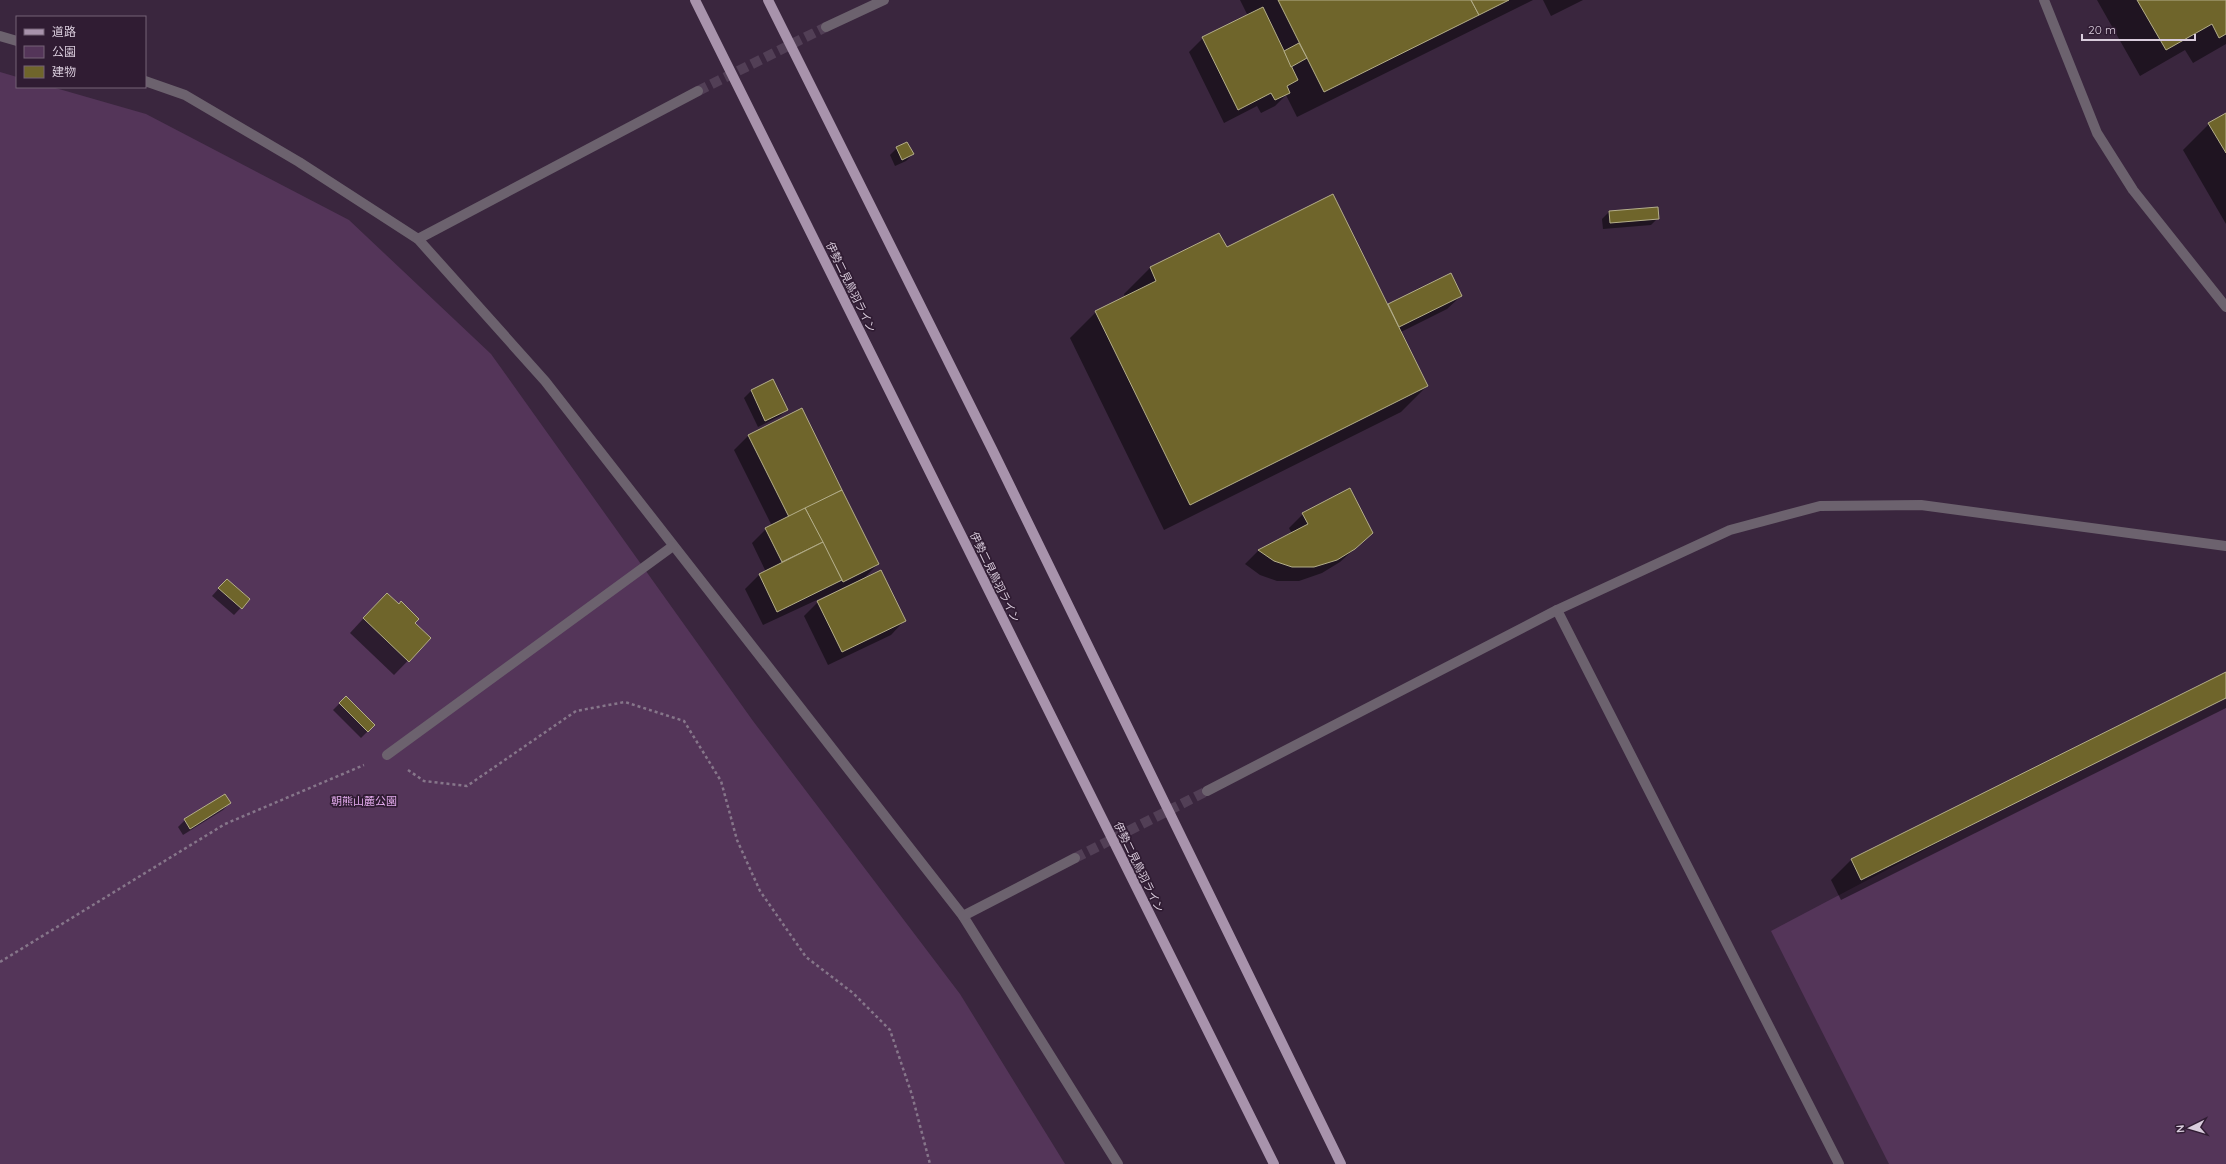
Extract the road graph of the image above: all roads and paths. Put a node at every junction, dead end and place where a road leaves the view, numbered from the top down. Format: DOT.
graph roads {
  1 [pos="695,0"];
  2 [pos="768,0"];
  3 [pos="884,0"];
  4 [pos="2044,0"];
  5 [pos="826,27"];
  6 [pos="0,36"];
  7 [pos="16,41"];
  8 [pos="146,81"];
  9 [pos="698,92"];
  10 [pos="418,239"];
  11 [pos="2226,307"];
  12 [pos="673,546"];
  13 [pos="2226,546"];
  14 [pos="1557,610"];
  15 [pos="387,755"];
  16 [pos="1207,791"];
  17 [pos="1074,858"];
  18 [pos="963,916"];
  19 [pos="0,962"];
  20 [pos="930,1164"];
  21 [pos="1118,1164"];
  22 [pos="1274,1164"];
  23 [pos="1341,1164"];
  24 [pos="1839,1164"];
  1 -- 22 [label="main road, 伊勢二見鳥羽ライン"];
  2 -- 23 [label="main road"];
  3 -- 5 [label="street"];
  4 -- 11 [label="street"];
  6 -- 7 [label="street"];
  8 -- 10 [label="street"];
  9 -- 10 [label="street"];
  10 -- 12 [label="street"];
  12 -- 15 [label="street"];
  12 -- 18 [label="street"];
  13 -- 14 [label="street"];
  14 -- 16 [label="street"];
  14 -- 24 [label="street"];
  15 -- 19 [label="path"];
  15 -- 20 [label="path"];
  17 -- 18 [label="street"];
  18 -- 21 [label="street"];
}
